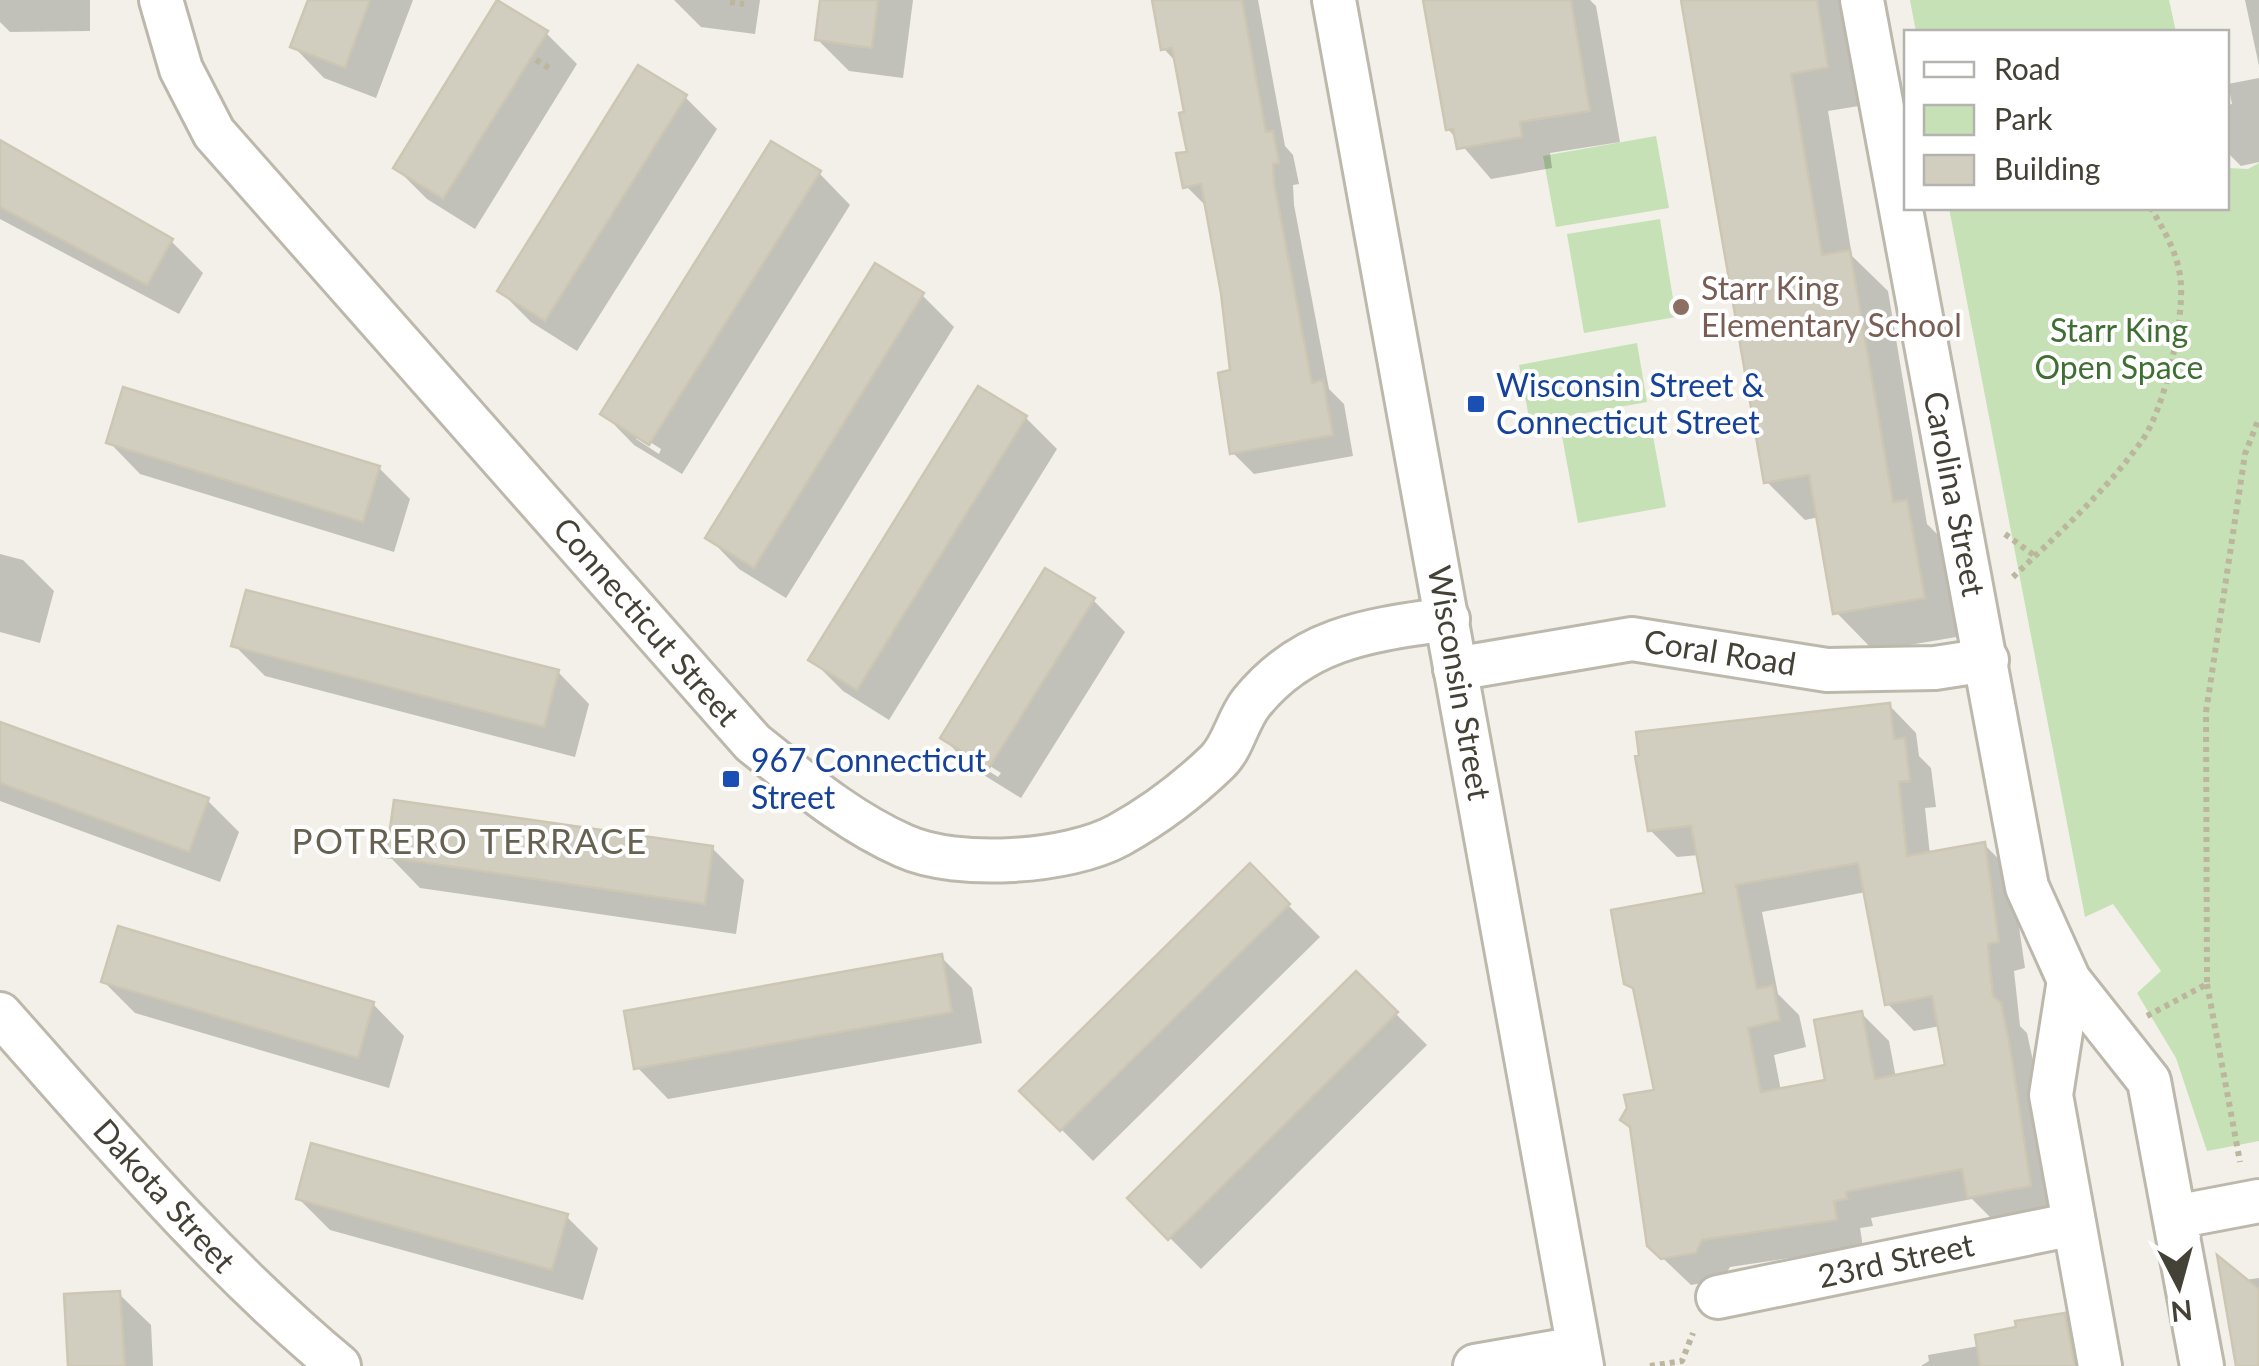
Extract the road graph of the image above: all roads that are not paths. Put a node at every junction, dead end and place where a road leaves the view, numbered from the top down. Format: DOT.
graph roads {
  1 [pos="160,0"];
  2 [pos="1334,0"];
  3 [pos="1862,0"];
  4 [pos="1448,619"];
  5 [pos="1987,660"];
  6 [pos="1455,669"];
  7 [pos="2069,980"];
  8 [pos="0,1014"];
  9 [pos="2259,1201"];
  10 [pos="2175,1217"];
  11 [pos="2074,1224"];
  12 [pos="1718,1297"];
  13 [pos="1580,1357"];
  14 [pos="339,1366"];
  15 [pos="1475,1366"];
  16 [pos="2100,1366"];
  17 [pos="2202,1366"];
  1 -- 4 [label="street, Connecticut Street"];
  2 -- 4 [label="street, Wisconsin Street"];
  3 -- 5 [label="street, Carolina Street"];
  4 -- 6 [label="street, Wisconsin Street"];
  5 -- 6 [label="street, Coral Road"];
  5 -- 7 [label="street, Carolina Street"];
  6 -- 13 [label="street, Wisconsin Street"];
  7 -- 10 [label="street, Carolina Street"];
  7 -- 11 [label="street"];
  8 -- 14 [label="street, Dakota Street"];
  9 -- 10 [label="street"];
  10 -- 17 [label="street, Carolina Street"];
  11 -- 12 [label="street, 23rd Street"];
  11 -- 16 [label="street"];
  13 -- 15 [label="street"];
}
